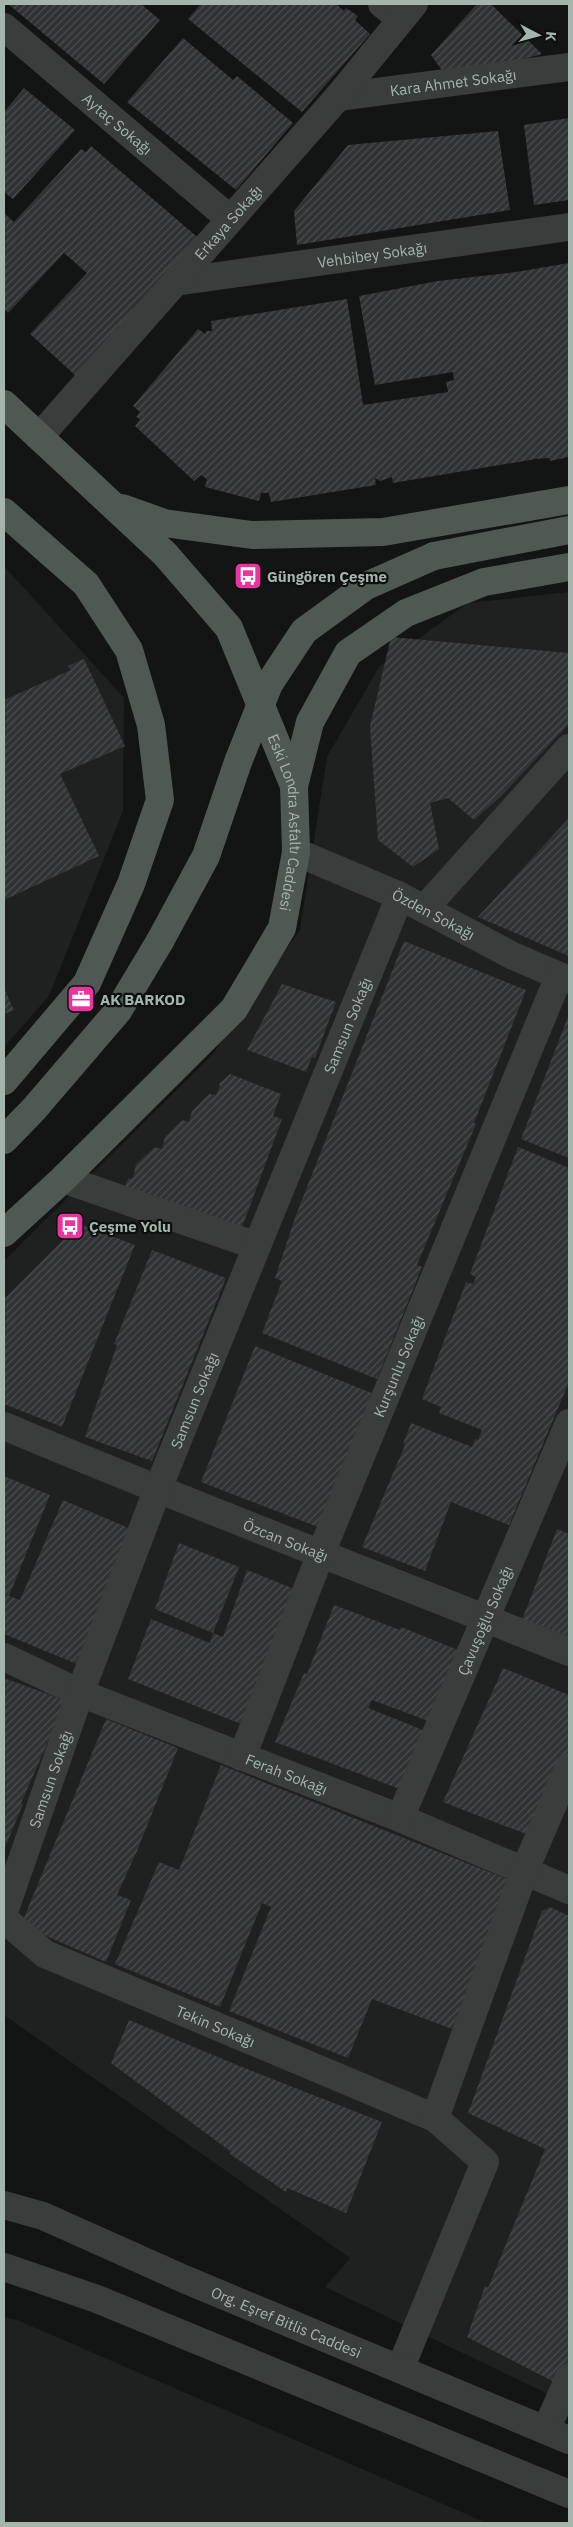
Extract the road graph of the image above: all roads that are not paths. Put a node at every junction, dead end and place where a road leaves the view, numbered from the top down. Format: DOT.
graph roads {
  1 [pos="399,9"];
  2 [pos="4,28"];
  3 [pos="569,67"];
  4 [pos="338,97"];
  5 [pos="230,219"];
  6 [pos="569,227"];
  7 [pos="175,282"];
  8 [pos="4,404"];
  9 [pos="39,437"];
  10 [pos="569,500"];
  11 [pos="111,504"];
  12 [pos="4,512"];
  13 [pos="569,530"];
  14 [pos="569,567"];
  15 [pos="569,748"];
  16 [pos="294,786"];
  17 [pos="296,852"];
  18 [pos="400,896"];
  19 [pos="424,909"];
  20 [pos="564,978"];
  21 [pos="4,1081"];
  22 [pos="4,1140"];
  23 [pos="63,1179"];
  24 [pos="4,1233"];
  25 [pos="257,1246"];
  26 [pos="569,1423"];
  27 [pos="4,1426"];
  28 [pos="158,1491"];
  29 [pos="321,1553"];
  30 [pos="486,1618"];
  31 [pos="569,1652"];
  32 [pos="4,1658"];
  33 [pos="80,1693"];
  34 [pos="242,1757"];
  35 [pos="569,1767"];
  36 [pos="400,1818"];
  37 [pos="524,1872"];
  38 [pos="569,1890"];
  39 [pos="4,1912"];
  40 [pos="4,1919"];
  41 [pos="435,2118"];
  42 [pos="4,2205"];
  43 [pos="4,2267"];
  44 [pos="400,2369"];
  45 [pos="569,2378"];
  46 [pos="558,2435"];
  47 [pos="569,2494"];
  1 -- 4 [label="street, Erkaya Sokağı"];
  2 -- 5 [label="street, Aytaç Sokağı"];
  3 -- 4 [label="street, Kara Ahmet Sokağı"];
  4 -- 5 [label="street, Erkaya Sokağı"];
  5 -- 7 [label="street, Erkaya Sokağı"];
  6 -- 7 [label="street, Vehbibey Sokağı"];
  7 -- 9 [label="street, Erkaya Sokağı"];
  8 -- 9 [label="main road, Eski Londra Asfaltı Caddesi"];
  9 -- 11 [label="main road, Eski Londra Asfaltı Caddesi"];
  10 -- 11 [label="main road"];
  11 -- 16 [label="main road, Eski Londra Asfaltı Caddesi"];
  12 -- 21 [label="main road"];
  13 -- 22 [label="main road, bridge"];
  14 -- 16 [label="main road"];
  15 -- 19 [label="street"];
  16 -- 17 [label="main road, Eski Londra Asfaltı Caddesi"];
  17 -- 18 [label="street, Özden Sokağı"];
  17 -- 23 [label="main road, Eski Londra Asfaltı Caddesi"];
  18 -- 19 [label="street, Özden Sokağı"];
  18 -- 25 [label="street, Samsun Sokağı"];
  19 -- 20 [label="street, Özden Sokağı"];
  20 -- 29 [label="street, Kurşunlu Sokağı"];
  23 -- 24 [label="main road, Eski Londra Asfaltı Caddesi"];
  23 -- 25 [label="street"];
  25 -- 28 [label="street, Samsun Sokağı"];
  26 -- 30 [label="street, Çavuşoğlu Sokağı"];
  27 -- 28 [label="street, Özcan Sokağı"];
  28 -- 29 [label="street, Özcan Sokağı"];
  28 -- 33 [label="street, Samsun Sokağı"];
  29 -- 30 [label="street, Özcan Sokağı"];
  29 -- 34 [label="street, Kurşunlu Sokağı"];
  30 -- 31 [label="street, Özcan Sokağı"];
  30 -- 36 [label="street, Çavuşoğlu Sokağı"];
  32 -- 33 [label="street, Ferah Sokağı"];
  33 -- 34 [label="street, Ferah Sokağı"];
  33 -- 39 [label="street, Samsun Sokağı"];
  34 -- 36 [label="street, Ferah Sokağı"];
  35 -- 37 [label="street"];
  36 -- 37 [label="street, Ferah Sokağı"];
  37 -- 38 [label="street, Ferah Sokağı"];
  37 -- 41 [label="street"];
  40 -- 41 [label="street, Tekin Sokağı"];
  41 -- 44 [label="street, Tekin Sokağı"];
  42 -- 44 [label="street, Org. Eşref Bitlis Caddesi"];
  43 -- 47 [label="street"];
  44 -- 46 [label="street, Org. Eşref Bitlis Caddesi"];
  45 -- 46 [label="street"];
}
